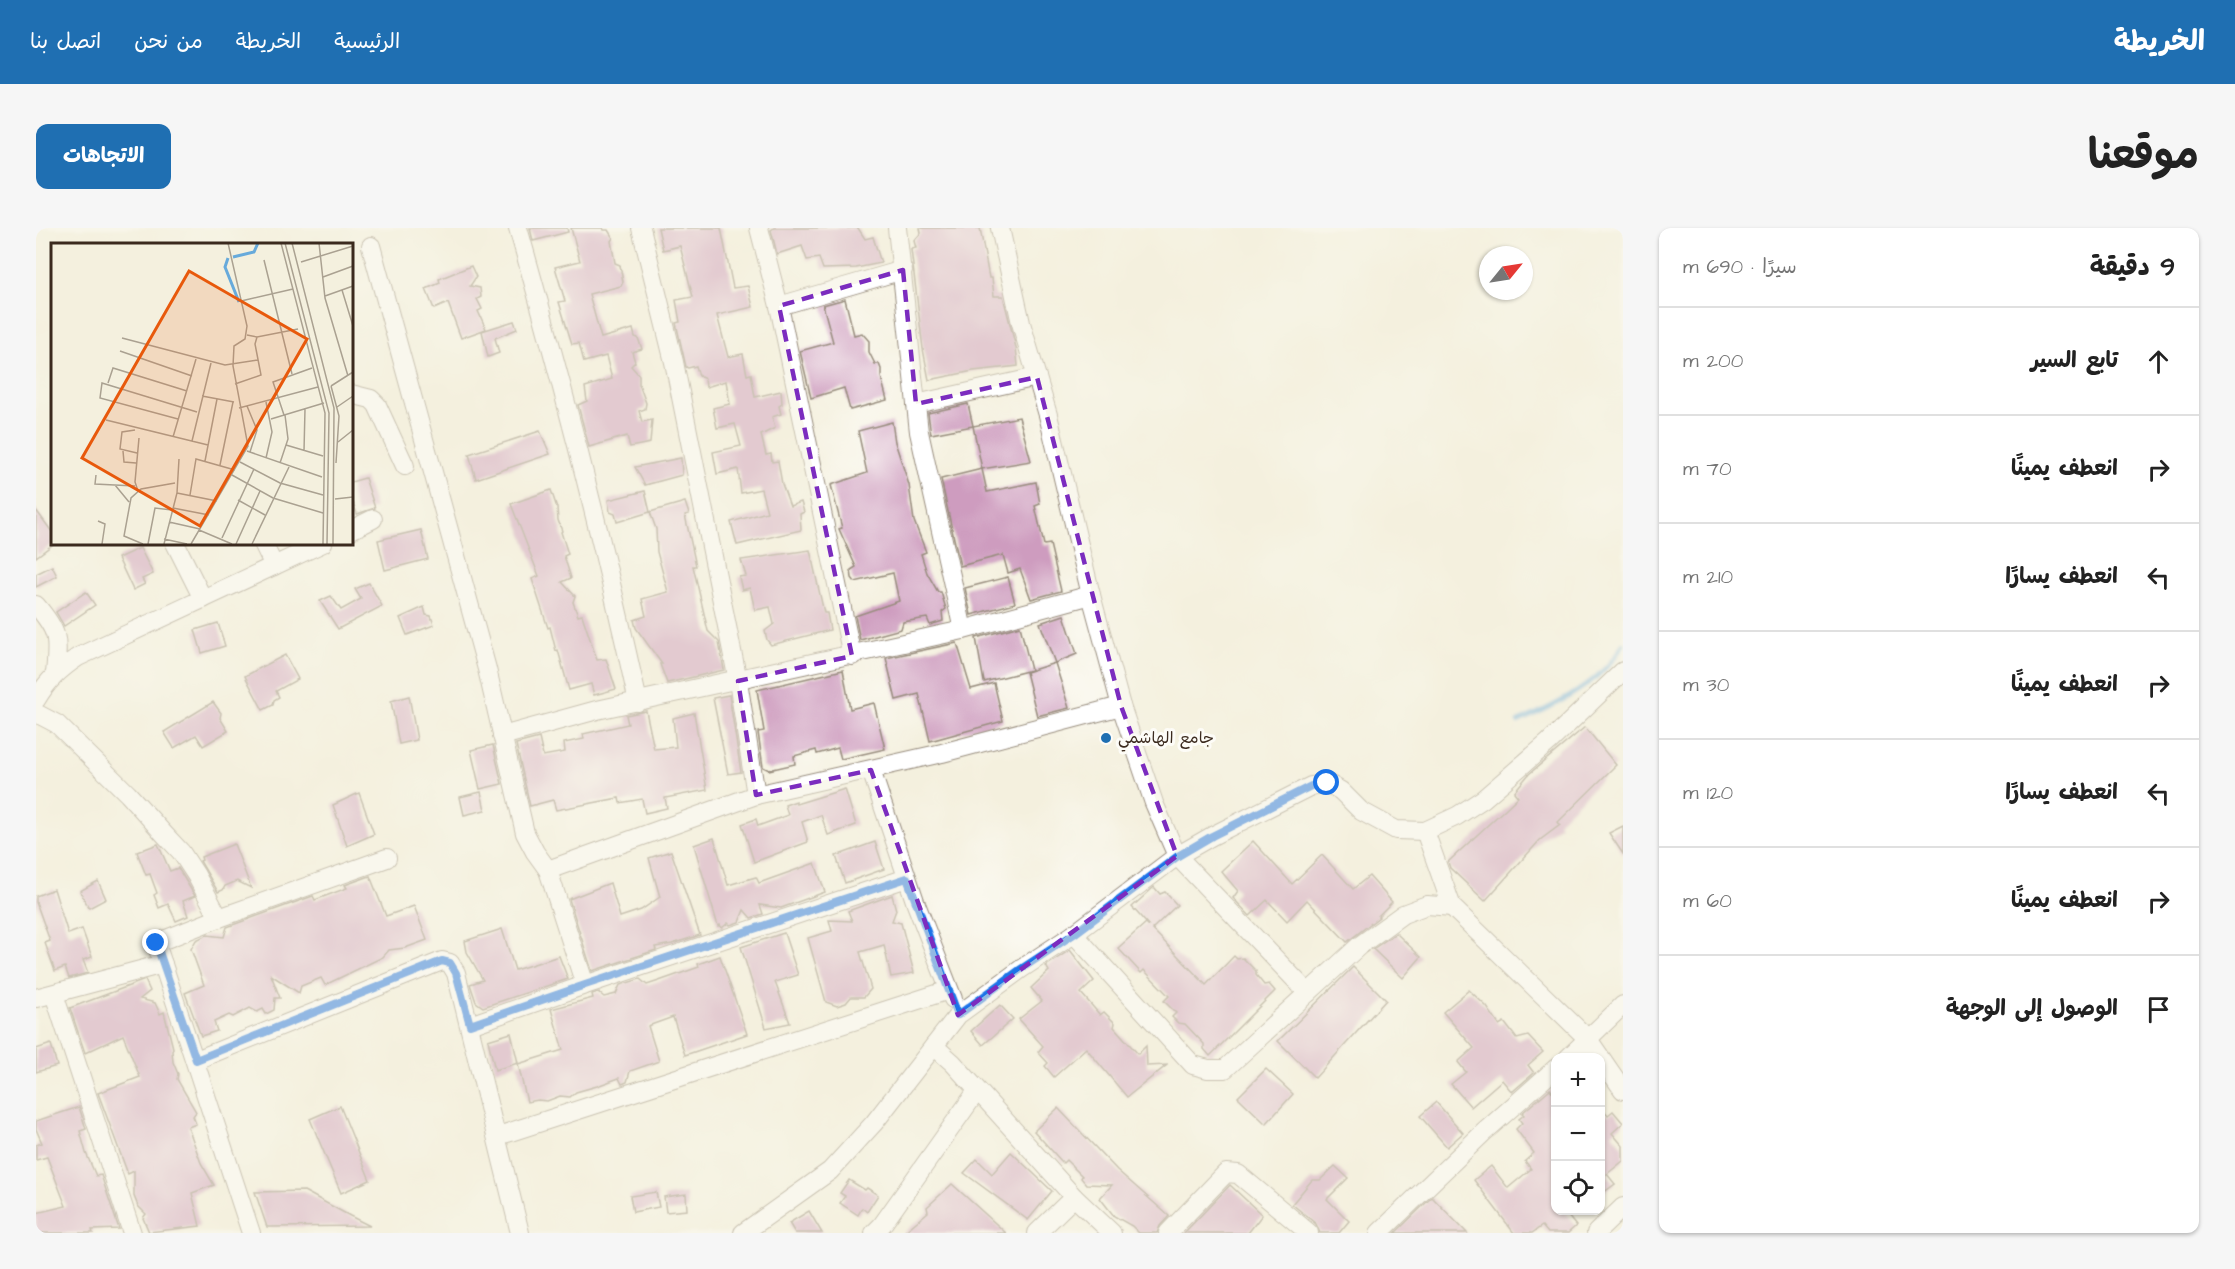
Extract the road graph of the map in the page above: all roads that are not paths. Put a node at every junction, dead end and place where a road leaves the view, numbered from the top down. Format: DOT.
graph roads {
  1 [pos="518,228"];
  2 [pos="641,228"];
  3 [pos="759,228"];
  4 [pos="897,228"];
  5 [pos="1000,228"];
  6 [pos="371,246"];
  7 [pos="903,270"];
  8 [pos="779,306"];
  9 [pos="1037,377"];
  10 [pos="352,394"];
  11 [pos="916,404"];
  12 [pos="405,466"];
  13 [pos="374,519"];
  14 [pos="352,530"];
  15 [pos="175,544"];
  16 [pos="263,544"];
  17 [pos="321,544"];
  18 [pos="274,566"];
  19 [pos="1091,595"];
  20 [pos="202,599"];
  21 [pos="36,605"];
  22 [pos="963,630"];
  23 [pos="852,656"];
  24 [pos="1623,671"];
  25 [pos="55,674"];
  26 [pos="738,681"];
  27 [pos="36,699"];
  28 [pos="638,702"];
  29 [pos="1121,706"];
  30 [pos="36,713"];
  31 [pos="502,736"];
  32 [pos="871,770"];
  33 [pos="756,795"];
  34 [pos="1425,831"];
  35 [pos="1178,856"];
  36 [pos="387,858"];
  37 [pos="548,870"];
  38 [pos="907,878"];
  39 [pos="1452,908"];
  40 [pos="219,918"];
  41 [pos="1074,934"];
  42 [pos="163,964"];
  43 [pos="585,985"];
  44 [pos="949,990"];
  45 [pos="1308,993"];
  46 [pos="45,996"];
  47 [pos="1623,1005"];
  48 [pos="958,1015"];
  49 [pos="470,1025"];
  50 [pos="1588,1039"];
  51 [pos="934,1046"];
  52 [pos="1573,1053"];
  53 [pos="196,1060"];
  54 [pos="1551,1072"];
  55 [pos="1623,1090"];
  56 [pos="977,1091"];
  57 [pos="498,1136"];
  58 [pos="1074,1197"];
  59 [pos="1623,1207"];
  60 [pos="132,1233"];
  61 [pos="251,1233"];
  62 [pos="520,1233"];
  63 [pos="743,1233"];
  64 [pos="874,1233"];
  65 [pos="1037,1233"];
  66 [pos="1112,1233"];
  67 [pos="1168,1233"];
  68 [pos="1309,1233"];
  69 [pos="1379,1233"];
  70 [pos="1596,1233"];
  1 -- 28 [label="street"];
  2 -- 26 [label="street"];
  3 -- 8 [label="street"];
  4 -- 7 [label="street"];
  5 -- 9 [label="street"];
  6 -- 31 [label="street"];
  7 -- 8 [label="street"];
  7 -- 11 [label="street"];
  8 -- 23 [label="street"];
  9 -- 11 [label="street"];
  9 -- 19 [label="street"];
  10 -- 12 [label="street"];
  11 -- 22 [label="street"];
  13 -- 14 [label="street"];
  15 -- 20 [label="street"];
  16 -- 18 [label="street"];
  17 -- 18 [label="street"];
  18 -- 20 [label="street"];
  19 -- 22 [label="street"];
  19 -- 29 [label="street"];
  20 -- 25 [label="street"];
  21 -- 25 [label="street"];
  22 -- 23 [label="street"];
  23 -- 26 [label="street"];
  24 -- 34 [label="street"];
  25 -- 27 [label="street"];
  26 -- 28 [label="street"];
  26 -- 33 [label="street"];
  28 -- 31 [label="street"];
  29 -- 32 [label="street"];
  29 -- 35 [label="street"];
  30 -- 40 [label="street"];
  31 -- 37 [label="street"];
  32 -- 33 [label="street"];
  32 -- 38 [label="street"];
  33 -- 37 [label="street"];
  34 -- 35 [label="street"];
  34 -- 39 [label="street"];
  35 -- 41 [label="street"];
  35 -- 45 [label="street"];
  36 -- 40 [label="street"];
  37 -- 43 [label="street"];
  38 -- 43 [label="street"];
  38 -- 44 [label="street"];
  39 -- 45 [label="street"];
  39 -- 50 [label="street"];
  40 -- 42 [label="street"];
  41 -- 45 [label="street"];
  41 -- 48 [label="street"];
  42 -- 46 [label="street"];
  42 -- 53 [label="street"];
  43 -- 49 [label="street"];
  44 -- 48 [label="street"];
  44 -- 57 [label="street"];
  46 -- 60 [label="street"];
  47 -- 50 [label="street"];
  48 -- 51 [label="street"];
  49 -- 53 [label="street"];
  49 -- 57 [label="street"];
  50 -- 52 [label="street"];
  50 -- 55 [label="street"];
  51 -- 56 [label="street"];
  51 -- 63 [label="street"];
  53 -- 61 [label="street"];
  54 -- 69 [label="street"];
  56 -- 58 [label="street"];
  56 -- 64 [label="street"];
  57 -- 62 [label="street"];
  58 -- 65 [label="street"];
  58 -- 66 [label="street"];
  59 -- 70 [label="street"];
  67 -- 68 [label="street"];
}
